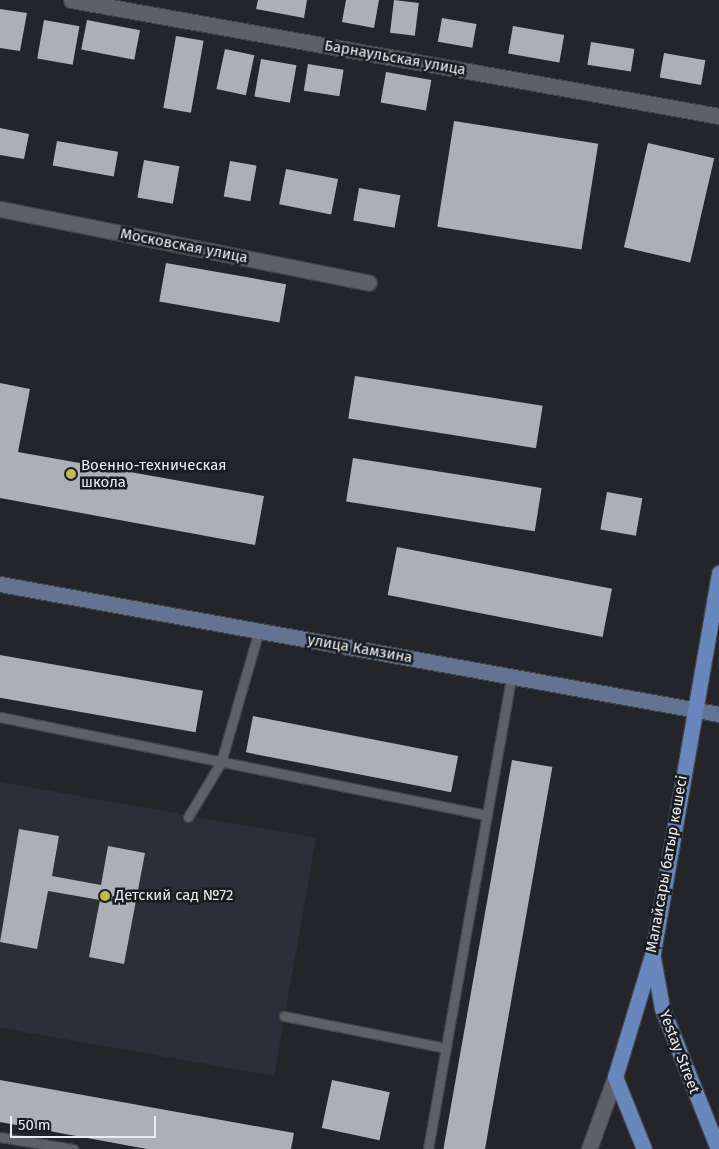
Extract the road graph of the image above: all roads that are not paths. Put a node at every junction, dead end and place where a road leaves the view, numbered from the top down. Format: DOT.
graph roads {
  1 [pos="71,0"];
  2 [pos="719,116"];
  3 [pos="0,209"];
  4 [pos="369,283"];
  5 [pos="719,574"];
  6 [pos="0,584"];
  7 [pos="259,630"];
  8 [pos="511,676"];
  9 [pos="694,709"];
  10 [pos="719,714"];
  11 [pos="0,717"];
  12 [pos="221,762"];
  13 [pos="487,815"];
  14 [pos="188,816"];
  15 [pos="653,952"];
  16 [pos="284,1016"];
  17 [pos="446,1048"];
  18 [pos="615,1077"];
  19 [pos="0,1137"];
  20 [pos="73,1149"];
  21 [pos="428,1149"];
  22 [pos="590,1149"];
  23 [pos="644,1149"];
  24 [pos="718,1149"];
  1 -- 2 [label="street, Барнаульская улица"];
  3 -- 4 [label="street, Московская улица"];
  5 -- 9 [label="main road, Малайсары батыр көшесі"];
  6 -- 7 [label="main road, улица Камзина"];
  7 -- 8 [label="main road, улица Камзина"];
  7 -- 12 [label="lane"];
  8 -- 9 [label="main road, улица Камзина"];
  8 -- 13 [label="lane"];
  9 -- 10 [label="main road, улица Камзина"];
  9 -- 15 [label="main road, Малайсары батыр көшесі"];
  11 -- 12 [label="lane"];
  12 -- 13 [label="lane"];
  12 -- 14 [label="lane"];
  13 -- 17 [label="lane"];
  15 -- 18 [label="main road, Малайсары батыр көшесі"];
  15 -- 24 [label="main road, Yestay Street"];
  16 -- 17 [label="lane"];
  17 -- 21 [label="lane"];
  18 -- 22 [label="street, Малайсары батыр көшесі"];
  18 -- 23 [label="main road"];
  19 -- 20 [label="lane"];
}
